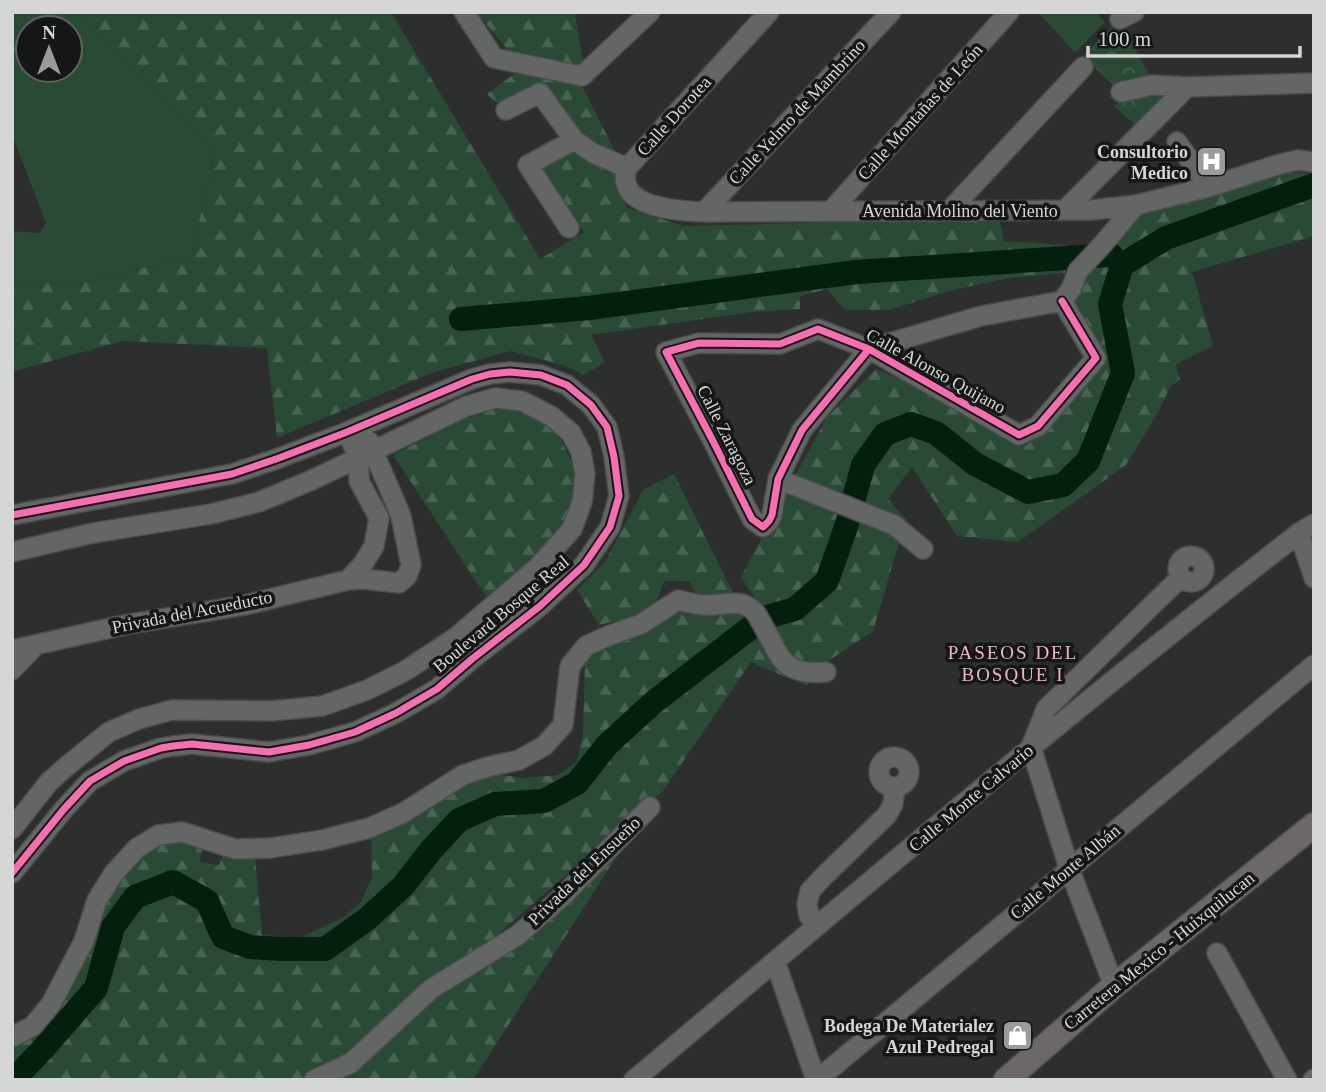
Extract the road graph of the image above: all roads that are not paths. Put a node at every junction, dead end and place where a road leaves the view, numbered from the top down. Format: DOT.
graph roads {
  1 [pos="464,12"];
  2 [pos="650,12"];
  3 [pos="769,12"];
  4 [pos="891,12"];
  5 [pos="1009,12"];
  6 [pos="1083,68"];
  7 [pos="1314,83"];
  8 [pos="1187,87"];
  9 [pos="1121,92"];
  10 [pos="506,110"];
  11 [pos="574,140"];
  12 [pos="1177,142"];
  13 [pos="1314,162"];
  14 [pos="627,168"];
  15 [pos="1209,187"];
  16 [pos="1136,205"];
  17 [pos="950,210"];
  18 [pos="1065,210"];
  19 [pos="831,211"];
  20 [pos="704,212"];
  21 [pos="569,228"];
  22 [pos="1062,301"];
  23 [pos="869,349"];
  24 [pos="666,352"];
  25 [pos="354,429"];
  26 [pos="366,455"];
  27 [pos="778,479"];
  28 [pos="12,515"];
  29 [pos="401,516"];
  30 [pos="379,519"];
  31 [pos="1306,528"];
  32 [pos="923,549"];
  33 [pos="12,551"];
  34 [pos="1181,577"];
  35 [pos="348,579"];
  36 [pos="1314,579"];
  37 [pos="455,638"];
  38 [pos="36,645"];
  39 [pos="12,650"];
  40 [pos="472,659"];
  41 [pos="1314,665"];
  42 [pos="12,670"];
  43 [pos="826,672"];
  44 [pos="1031,747"];
  45 [pos="895,787"];
  46 [pos="650,807"];
  47 [pos="1314,825"];
  48 [pos="12,829"];
  49 [pos="1069,868"];
  50 [pos="12,873"];
  51 [pos="819,924"];
  52 [pos="1217,953"];
  53 [pos="775,961"];
  54 [pos="1114,986"];
  55 [pos="12,1037"];
  56 [pos="314,1080"];
  57 [pos="634,1080"];
  58 [pos="817,1080"];
  59 [pos="1006,1080"];
  60 [pos="1287,1080"];
  1 -- 2 [label="street"];
  3 -- 14 [label="street, Calle Dorotea"];
  4 -- 20 [label="street, Calle Yelmo de Mambrino"];
  5 -- 19 [label="street, Calle Montañas de León"];
  6 -- 17 [label="street"];
  7 -- 8 [label="street"];
  8 -- 9 [label="street"];
  8 -- 18 [label="street"];
  10 -- 11 [label="street"];
  11 -- 14 [label="street, Calle Dorotea"];
  11 -- 21 [label="street"];
  12 -- 15 [label="street"];
  13 -- 15 [label="street, Avenida Molino del Viento"];
  14 -- 20 [label="street, Avenida Molino del Viento"];
  15 -- 16 [label="street, Avenida Molino del Viento"];
  16 -- 18 [label="street, Avenida Molino del Viento"];
  16 -- 22 [label="street"];
  17 -- 18 [label="street, Avenida Molino del Viento"];
  17 -- 19 [label="street, Avenida Molino del Viento"];
  19 -- 20 [label="street, Avenida Molino del Viento"];
  22 -- 23 [label="street"];
  22 -- 23 [label="street, Calle Alonso Quijano"];
  23 -- 24 [label="street, Calle Alonso Quijano"];
  23 -- 27 [label="street, Calle Zaragoza"];
  24 -- 27 [label="street, Calle Zaragoza"];
  25 -- 26 [label="street, Privada del Acueducto"];
  25 -- 28 [label="street, Boulevard Bosque Real"];
  25 -- 40 [label="street, Boulevard Bosque Real"];
  26 -- 29 [label="street, Privada del Acueducto"];
  26 -- 30 [label="street, Privada del Acueducto"];
  26 -- 33 [label="street, Boulevard Bosque Real"];
  26 -- 37 [label="street, Boulevard Bosque Real"];
  27 -- 32 [label="street"];
  29 -- 30 [label="street"];
  29 -- 35 [label="street, Privada del Acueducto"];
  30 -- 35 [label="street"];
  31 -- 36 [label="street"];
  31 -- 44 [label="street, Calle Monte Calvario"];
  34 -- 44 [label="street"];
  35 -- 38 [label="street, Privada del Acueducto"];
  37 -- 40 [label="street, Boulevard Bosque Real"];
  37 -- 48 [label="street, Boulevard Bosque Real"];
  38 -- 39 [label="street, Privada del Acueducto"];
  38 -- 42 [label="street"];
  40 -- 50 [label="street, Boulevard Bosque Real"];
  41 -- 49 [label="street, Calle Monte Albán"];
  43 -- 55 [label="street"];
  44 -- 49 [label="street"];
  44 -- 51 [label="street, Calle Monte Calvario"];
  45 -- 51 [label="street"];
  46 -- 56 [label="street, Privada del Ensueño"];
  47 -- 54 [label="main road, Carretera Mexico - Huixquilucan"];
  49 -- 54 [label="street"];
  49 -- 58 [label="street, Calle Monte Albán"];
  51 -- 53 [label="street, Calle Monte Calvario"];
  52 -- 60 [label="street"];
  53 -- 57 [label="street, Calle Monte Calvario"];
  53 -- 58 [label="street"];
  54 -- 59 [label="main road, Carretera Mexico - Huixquilucan"];
}
